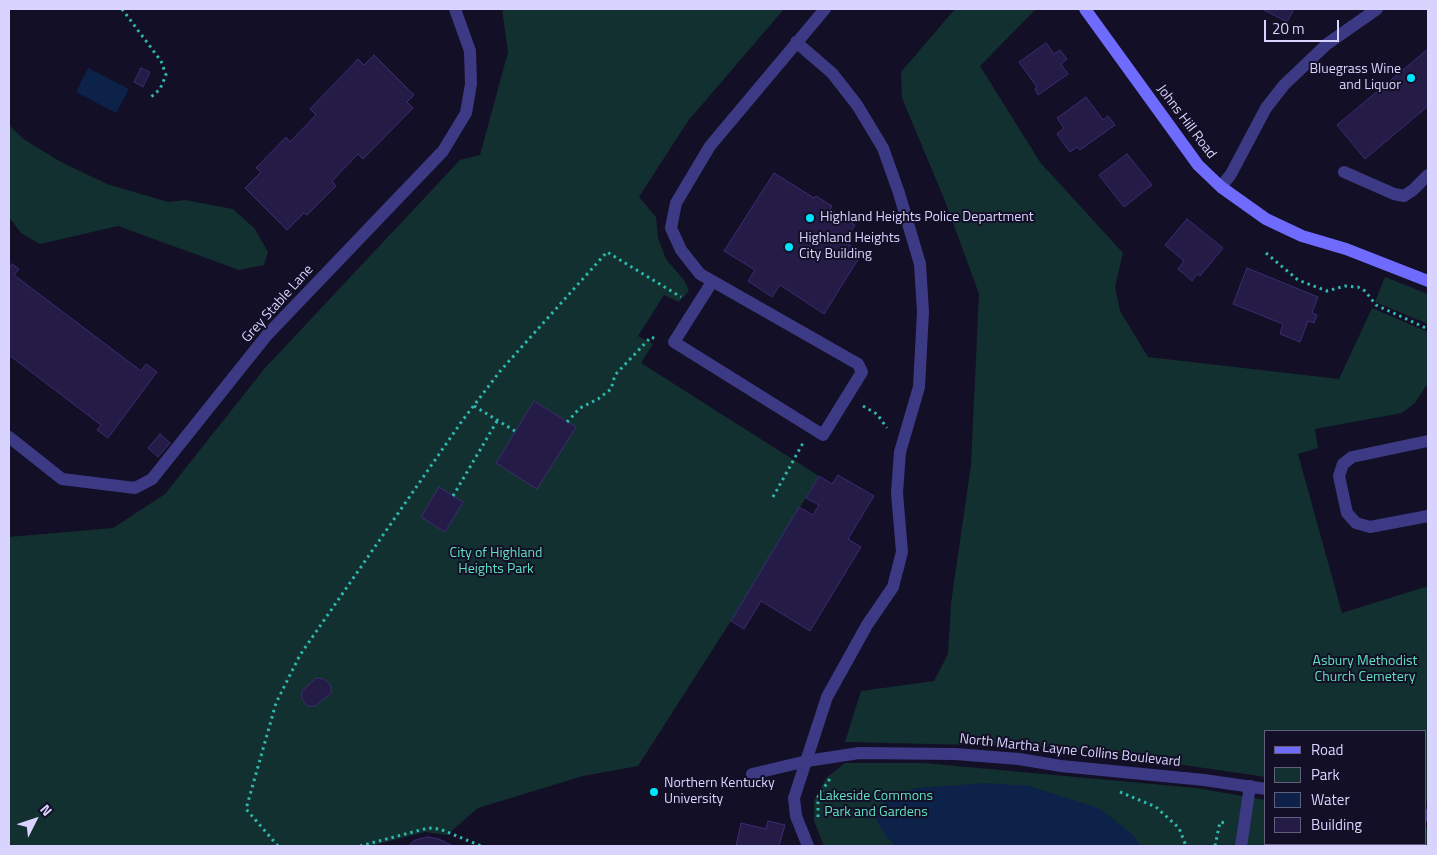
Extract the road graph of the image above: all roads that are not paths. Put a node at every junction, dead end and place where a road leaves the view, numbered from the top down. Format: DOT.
graph roads {
  1 [pos="454,9"];
  2 [pos="825,9"];
  3 [pos="1084,9"];
  4 [pos="1377,9"];
  5 [pos="796,42"];
  6 [pos="1344,172"];
  7 [pos="1428,175"];
  8 [pos="1221,187"];
  9 [pos="1428,281"];
  10 [pos="712,282"];
  11 [pos="9,437"];
  12 [pos="1428,441"];
  13 [pos="1428,516"];
  14 [pos="807,761"];
  15 [pos="752,774"];
  16 [pos="1250,786"];
  17 [pos="1264,789"];
  18 [pos="808,846"];
  19 [pos="1241,846"];
  1 -- 11 [label="street, Grey Stable Lane"];
  2 -- 5 [label="street"];
  3 -- 8 [label="street, Johns Hill Road"];
  4 -- 8 [label="street"];
  5 -- 10 [label="street"];
  5 -- 14 [label="street"];
  6 -- 7 [label="street"];
  8 -- 9 [label="street, Johns Hill Road"];
  10 -- 10 [label="street"];
  12 -- 13 [label="street"];
  14 -- 15 [label="street, North Martha Layne Collins Boulevard"];
  14 -- 16 [label="street, North Martha Layne Collins Boulevard"];
  14 -- 18 [label="street"];
  16 -- 17 [label="street, North Martha Layne Collins Boulevard"];
  16 -- 19 [label="street"];
}
